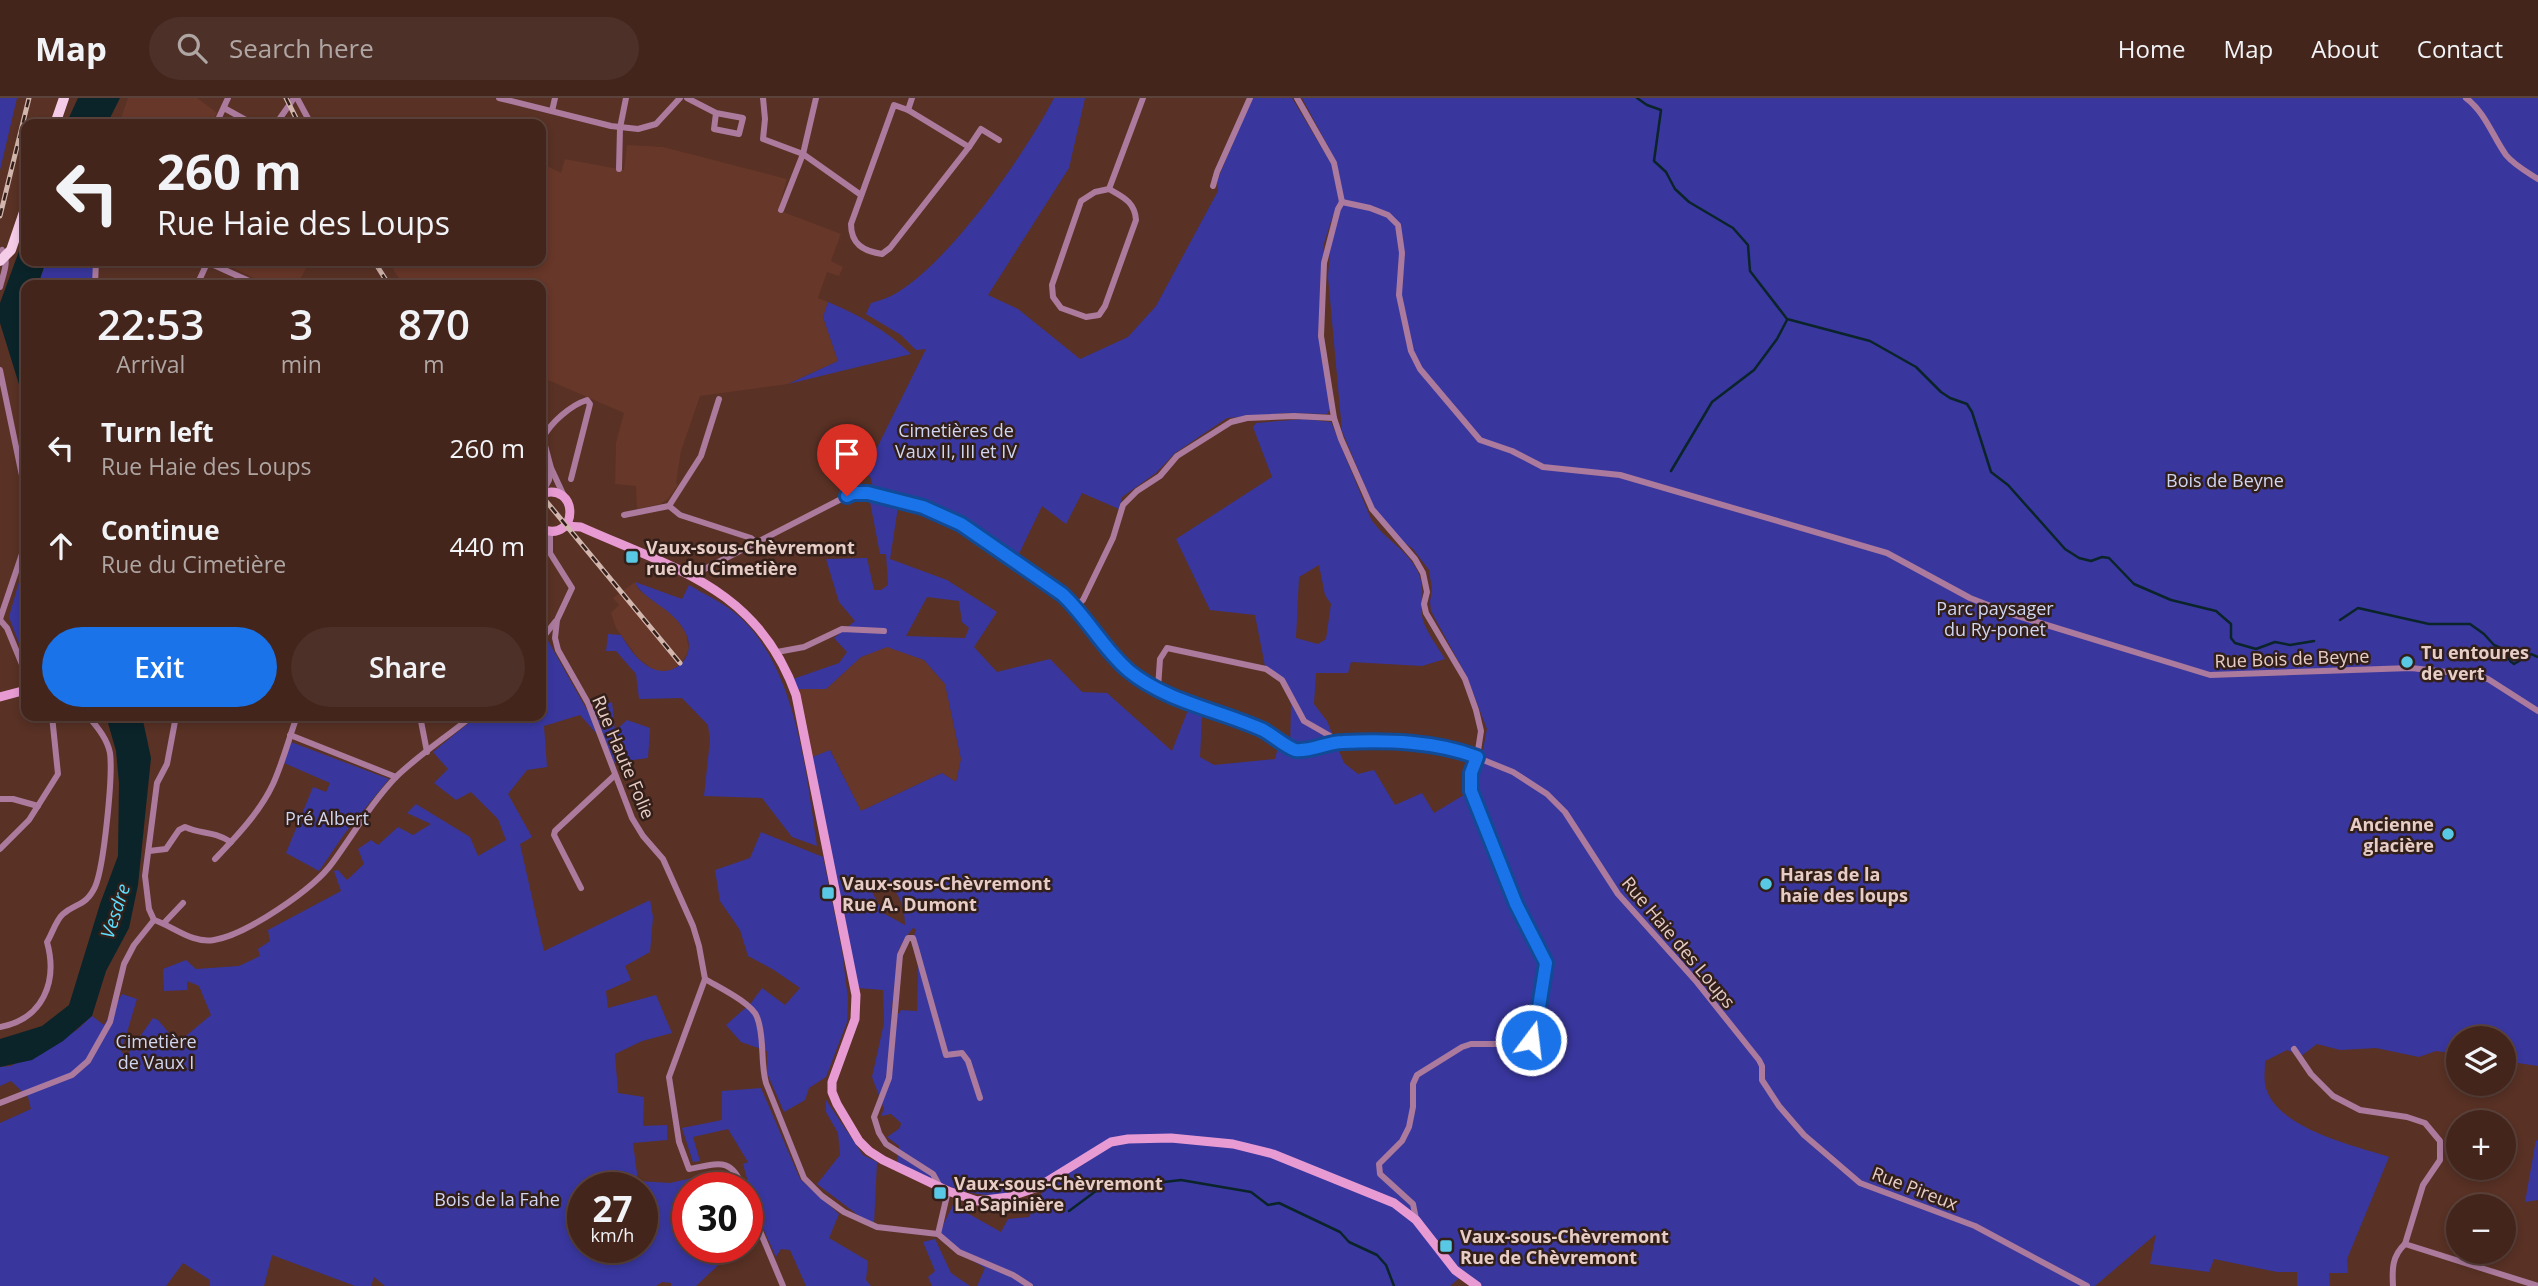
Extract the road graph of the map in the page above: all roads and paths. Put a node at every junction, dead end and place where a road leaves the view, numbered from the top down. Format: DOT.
graph roads {
  1 [pos="64,98"];
  2 [pos="228,98"];
  3 [pos="295,98"];
  4 [pos="499,98"];
  5 [pos="555,98"];
  6 [pos="625,98"];
  7 [pos="680,98"];
  8 [pos="687,98"];
  9 [pos="762,98"];
  10 [pos="816,98"];
  11 [pos="912,98"];
  12 [pos="1143,98"];
  13 [pos="1250,98"];
  14 [pos="1297,98"];
  15 [pos="2466,98"];
  16 [pos="895,101"];
  17 [pos="224,108"];
  18 [pos="908,110"];
  19 [pos="552,111"];
  20 [pos="716,113"];
  21 [pos="57,119"];
  22 [pos="218,119"];
  23 [pos="244,119"];
  24 [pos="280,119"];
  25 [pos="308,119"];
  26 [pos="620,128"];
  27 [pos="999,140"];
  28 [pos="969,147"];
  29 [pos="803,154"];
  30 [pos="619,169"];
  31 [pos="2538,179"];
  32 [pos="1213,186"];
  33 [pos="1109,189"];
  34 [pos="861,195"];
  35 [pos="1342,202"];
  36 [pos="781,210"];
  37 [pos="21,221"];
  38 [pos="2,255"];
  39 [pos="218,266"];
  40 [pos="247,280"];
  41 [pos="0,287"];
  42 [pos="0,370"];
  43 [pos="719,399"];
  44 [pos="1334,418"];
  45 [pos="546,432"];
  46 [pos="546,452"];
  47 [pos="551,468"];
  48 [pos="21,471"];
  49 [pos="571,480"];
  50 [pos="546,486"];
  51 [pos="546,492"];
  52 [pos="564,497"];
  53 [pos="668,506"];
  54 [pos="571,513"];
  55 [pos="624,515"];
  56 [pos="565,526"];
  57 [pos="581,527"];
  58 [pos="546,530"];
  59 [pos="546,535"];
  60 [pos="756,542"];
  61 [pos="21,557"];
  62 [pos="691,576"];
  63 [pos="1076,606"];
  64 [pos="0,620"];
  65 [pos="557,620"];
  66 [pos="884,631"];
  67 [pos="546,634"];
  68 [pos="778,652"];
  69 [pos="21,662"];
  70 [pos="1158,688"];
  71 [pos="21,691"];
  72 [pos="0,697"];
  73 [pos="2538,711"];
  74 [pos="53,721"];
  75 [pos="92,721"];
  76 [pos="175,721"];
  77 [pos="295,721"];
  78 [pos="421,721"];
  79 [pos="466,721"];
  80 [pos="290,736"];
  81 [pos="1340,742"];
  82 [pos="427,752"];
  83 [pos="1477,757"];
  84 [pos="615,775"];
  85 [pos="396,777"];
  86 [pos="0,799"];
  87 [pos="38,806"];
  88 [pos="231,842"];
  89 [pos="0,849"];
  90 [pos="149,851"];
  91 [pos="215,859"];
  92 [pos="581,888"];
  93 [pos="183,902"];
  94 [pos="154,920"];
  95 [pos="164,923"];
  96 [pos="705,979"];
  97 [pos="0,1027"];
  98 [pos="2294,1049"];
  99 [pos="1762,1080"];
  100 [pos="980,1098"];
  101 [pos="0,1103"];
  102 [pos="736,1172"];
  103 [pos="944,1189"];
  104 [pos="1416,1220"];
  105 [pos="938,1234"];
  106 [pos="763,1238"];
  107 [pos="2405,1244"];
  108 [pos="783,1286"];
  109 [pos="1030,1286"];
  110 [pos="1477,1286"];
  111 [pos="2087,1286"];
  112 [pos="2393,1286"];
  113 [pos="2538,1286"];
  1 -- 21 [label="main road"];
  2 -- 17 [label="street"];
  3 -- 24 [label="street"];
  3 -- 25 [label="street"];
  4 -- 19 [label="street"];
  5 -- 19 [label="street"];
  6 -- 26 [label="street"];
  7 -- 26 [label="street"];
  8 -- 20 [label="street"];
  9 -- 29 [label="street"];
  10 -- 29 [label="street"];
  11 -- 18 [label="street"];
  12 -- 33 [label="street"];
  13 -- 32 [label="street"];
  14 -- 35 [label="street"];
  15 -- 31 [label="street"];
  16 -- 18 [label="street"];
  16 -- 34 [label="street"];
  17 -- 22 [label="street"];
  17 -- 23 [label="street"];
  18 -- 28 [label="street"];
  19 -- 26 [label="street"];
  20 -- 20 [label="street"];
  26 -- 30 [label="street"];
  27 -- 28 [label="street"];
  28 -- 34 [label="street"];
  29 -- 34 [label="street"];
  29 -- 36 [label="street"];
  33 -- 33 [label="street"];
  35 -- 44 [label="street"];
  35 -- 73 [label="street, Rue Bois de Beyne"];
  37 -- 38 [label="main road"];
  38 -- 41 [label="street"];
  39 -- 40 [label="street"];
  42 -- 48 [label="street"];
  43 -- 53 [label="street"];
  44 -- 63 [label="street"];
  44 -- 83 [label="street"];
  45 -- 49 [label="street"];
  46 -- 47 [label="street"];
  47 -- 50 [label="street"];
  47 -- 52 [label="street"];
  51 -- 52 [label="main road"];
  52 -- 54 [label="main road"];
  53 -- 55 [label="street"];
  53 -- 60 [label="street"];
  54 -- 56 [label="main road"];
  54 -- 57 [label="main road"];
  56 -- 57 [label="main road"];
  56 -- 58 [label="main road"];
  57 -- 62 [label="main road"];
  59 -- 65 [label="street, Rue Haute Folie"];
  60 -- 62 [label="street, Rue Haie des Loups"];
  60 -- 63 [label="street, Rue Haie des Loups"];
  61 -- 64 [label="street"];
  62 -- 68 [label="main road"];
  63 -- 70 [label="street, Rue Haie des Loups"];
  64 -- 69 [label="street"];
  65 -- 67 [label="street"];
  65 -- 84 [label="street, Rue Haute Folie"];
  66 -- 68 [label="street"];
  68 -- 103 [label="main road"];
  70 -- 81 [label="street, Rue Haie des Loups"];
  70 -- 81 [label="street"];
  71 -- 72 [label="main road"];
  74 -- 87 [label="street"];
  75 -- 97 [label="street"];
  76 -- 90 [label="street"];
  77 -- 80 [label="street"];
  78 -- 82 [label="street"];
  79 -- 82 [label="street"];
  80 -- 85 [label="street"];
  80 -- 88 [label="street"];
  81 -- 83 [label="street, Rue Haie des Loups"];
  82 -- 85 [label="street"];
  83 -- 99 [label="street, Rue Haie des Loups"];
  83 -- 104 [label="street"];
  84 -- 92 [label="street"];
  84 -- 96 [label="street, Rue Haute Folie"];
  85 -- 95 [label="street"];
  86 -- 87 [label="street"];
  87 -- 89 [label="street"];
  88 -- 90 [label="street"];
  88 -- 91 [label="street"];
  90 -- 94 [label="street"];
  93 -- 95 [label="street"];
  94 -- 95 [label="street"];
  94 -- 101 [label="street"];
  96 -- 102 [label="street"];
  96 -- 105 [label="street"];
  98 -- 107 [label="street"];
  99 -- 111 [label="street, Rue Pireux"];
  100 -- 103 [label="street"];
  103 -- 104 [label="main road"];
  103 -- 105 [label="street"];
  104 -- 110 [label="main road"];
  105 -- 109 [label="street"];
  106 -- 108 [label="street"];
  107 -- 112 [label="street"];
  107 -- 113 [label="street"];
}
